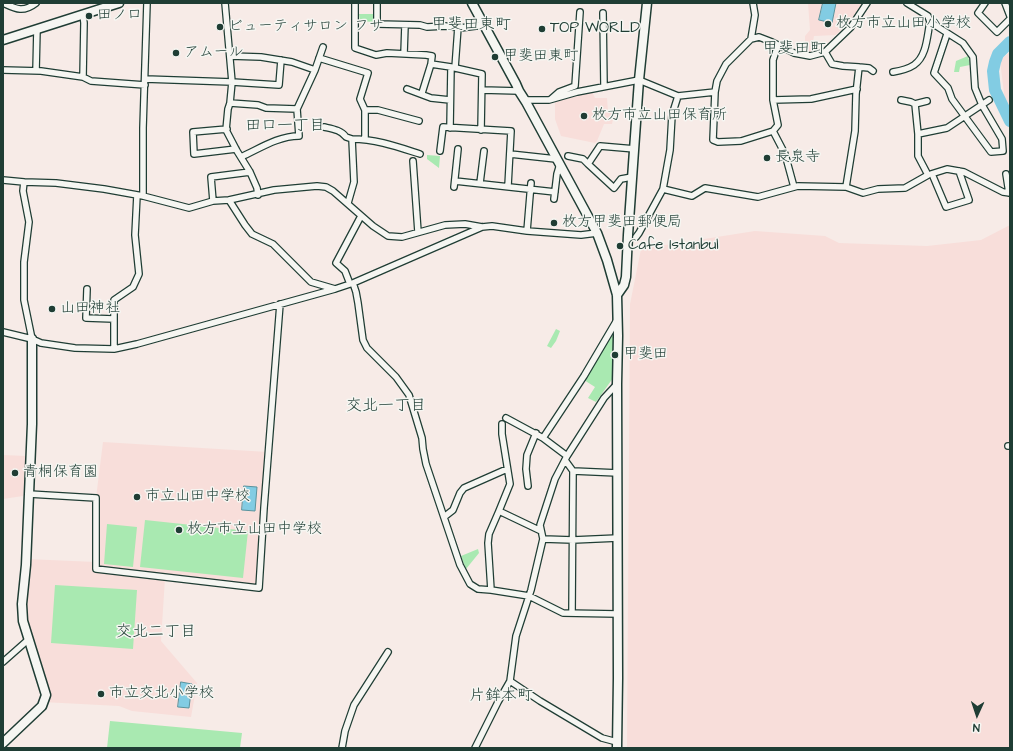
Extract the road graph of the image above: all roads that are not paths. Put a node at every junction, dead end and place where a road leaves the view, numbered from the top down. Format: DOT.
graph roads {
  1 [pos="3,3"];
  2 [pos="36,3"];
  3 [pos="119,3"];
  4 [pos="147,3"];
  5 [pos="225,3"];
  6 [pos="355,3"];
  7 [pos="376,3"];
  8 [pos="472,3"];
  9 [pos="647,3"];
  10 [pos="753,3"];
  11 [pos="867,3"];
  12 [pos="907,3"];
  13 [pos="985,3"];
  14 [pos="1005,3"];
  15 [pos="580,12"];
  16 [pos="603,13"];
  17 [pos="83,14"];
  18 [pos="1010,16"];
  19 [pos="1010,19"];
  20 [pos="930,22"];
  21 [pos="404,25"];
  22 [pos="484,25"];
  23 [pos="458,28"];
  24 [pos="38,29"];
  25 [pos="947,34"];
  26 [pos="751,39"];
  27 [pos="3,40"];
  28 [pos="778,45"];
  29 [pos="322,47"];
  30 [pos="825,52"];
  31 [pos="404,54"];
  32 [pos="230,56"];
  33 [pos="319,58"];
  34 [pos="281,60"];
  35 [pos="430,64"];
  36 [pos="453,67"];
  37 [pos="859,67"];
  38 [pos="3,70"];
  39 [pos="315,70"];
  40 [pos="36,71"];
  41 [pos="873,71"];
  42 [pos="893,72"];
  43 [pos="83,77"];
  44 [pos="639,80"];
  45 [pos="145,82"];
  46 [pos="232,82"];
  47 [pos="604,86"];
  48 [pos="407,88"];
  49 [pos="857,89"];
  50 [pos="482,90"];
  51 [pos="519,91"];
  52 [pos="715,92"];
  53 [pos="422,93"];
  54 [pos="678,96"];
  55 [pos="450,100"];
  56 [pos="525,100"];
  57 [pos="549,100"];
  58 [pos="773,100"];
  59 [pos="902,100"];
  60 [pos="989,100"];
  61 [pos="927,102"];
  62 [pos="230,103"];
  63 [pos="915,104"];
  64 [pos="982,105"];
  65 [pos="298,109"];
  66 [pos="365,110"];
  67 [pos="965,116"];
  68 [pos="419,121"];
  69 [pos="324,127"];
  70 [pos="450,128"];
  71 [pos="227,129"];
  72 [pos="481,130"];
  73 [pos="773,131"];
  74 [pos="918,134"];
  75 [pos="352,139"];
  76 [pos="365,139"];
  77 [pos="236,149"];
  78 [pos="458,149"];
  79 [pos="635,149"];
  80 [pos="440,151"];
  81 [pos="484,151"];
  82 [pos="420,154"];
  83 [pos="510,154"];
  84 [pos="568,156"];
  85 [pos="241,157"];
  86 [pos="413,161"];
  87 [pos="558,161"];
  88 [pos="588,164"];
  89 [pos="959,171"];
  90 [pos="250,172"];
  91 [pos="930,174"];
  92 [pos="1006,174"];
  93 [pos="632,177"];
  94 [pos="3,180"];
  95 [pos="454,181"];
  96 [pos="24,182"];
  97 [pos="480,183"];
  98 [pos="508,186"];
  99 [pos="531,186"];
  100 [pos="454,187"];
  101 [pos="794,187"];
  102 [pos="846,188"];
  103 [pos="664,189"];
  104 [pos="555,192"];
  105 [pos="1010,193"];
  106 [pos="258,195"];
  107 [pos="140,196"];
  108 [pos="554,199"];
  109 [pos="229,200"];
  110 [pos="213,201"];
  111 [pos="348,203"];
  112 [pos="361,216"];
  113 [pos="482,227"];
  114 [pos="527,231"];
  115 [pos="418,232"];
  116 [pos="597,233"];
  117 [pos="632,236"];
  118 [pos="351,283"];
  119 [pos="87,289"];
  120 [pos="335,289"];
  121 [pos="617,295"];
  122 [pos="280,304"];
  123 [pos="114,319"];
  124 [pos="617,320"];
  125 [pos="3,332"];
  126 [pos="32,339"];
  127 [pos="114,349"];
  128 [pos="617,384"];
  129 [pos="506,418"];
  130 [pos="502,424"];
  131 [pos="536,433"];
  132 [pos="543,438"];
  133 [pos="566,458"];
  134 [pos="507,469"];
  135 [pos="573,471"];
  136 [pos="618,473"];
  137 [pos="528,486"];
  138 [pos="29,494"];
  139 [pos="499,511"];
  140 [pos="444,517"];
  141 [pos="541,531"];
  142 [pos="618,538"];
  143 [pos="543,539"];
  144 [pos="573,540"];
  145 [pos="491,590"];
  146 [pos="529,596"];
  147 [pos="572,613"];
  148 [pos="618,614"];
  149 [pos="29,639"];
  150 [pos="388,652"];
  151 [pos="3,662"];
  152 [pos="510,681"];
  153 [pos="5,738"];
  154 [pos="617,745"];
  155 [pos="342,748"];
  156 [pos="475,748"];
  1 -- 2 [label="street"];
  3 -- 17 [label="street"];
  4 -- 45 [label="street"];
  5 -- 32 [label="street"];
  6 -- 31 [label="street"];
  7 -- 21 [label="street"];
  8 -- 22 [label="street"];
  9 -- 44 [label="street"];
  10 -- 26 [label="street"];
  11 -- 30 [label="street"];
  12 -- 20 [label="street"];
  13 -- 19 [label="street"];
  14 -- 18 [label="street"];
  15 -- 57 [label="street"];
  16 -- 47 [label="street"];
  17 -- 24 [label="street"];
  17 -- 43 [label="street"];
  20 -- 25 [label="street"];
  20 -- 42 [label="street"];
  21 -- 23 [label="street"];
  21 -- 31 [label="street"];
  22 -- 23 [label="street"];
  22 -- 51 [label="street"];
  23 -- 36 [label="street"];
  24 -- 27 [label="street"];
  24 -- 40 [label="street"];
  25 -- 64 [label="street"];
  25 -- 67 [label="street"];
  26 -- 28 [label="street"];
  26 -- 52 [label="street"];
  28 -- 30 [label="street"];
  28 -- 58 [label="street"];
  29 -- 33 [label="street"];
  30 -- 37 [label="street"];
  31 -- 35 [label="street"];
  32 -- 34 [label="street"];
  32 -- 46 [label="street"];
  33 -- 39 [label="street"];
  33 -- 66 [label="street"];
  34 -- 39 [label="street"];
  34 -- 46 [label="street"];
  35 -- 36 [label="street"];
  35 -- 53 [label="street"];
  36 -- 50 [label="street"];
  36 -- 55 [label="street"];
  37 -- 41 [label="street"];
  37 -- 49 [label="street"];
  38 -- 40 [label="street"];
  39 -- 65 [label="street"];
  40 -- 43 [label="street"];
  43 -- 45 [label="street"];
  44 -- 47 [label="street"];
  44 -- 54 [label="street"];
  44 -- 79 [label="street"];
  45 -- 46 [label="street"];
  45 -- 107 [label="street"];
  46 -- 62 [label="street"];
  47 -- 57 [label="street"];
  48 -- 53 [label="street"];
  49 -- 58 [label="street"];
  49 -- 102 [label="street"];
  50 -- 51 [label="street"];
  50 -- 72 [label="street"];
  51 -- 56 [label="street"];
  52 -- 54 [label="street"];
  52 -- 73 [label="street"];
  53 -- 55 [label="street"];
  54 -- 103 [label="street"];
  55 -- 70 [label="street"];
  56 -- 57 [label="street"];
  56 -- 87 [label="street"];
  58 -- 73 [label="street"];
  59 -- 63 [label="street"];
  60 -- 64 [label="street"];
  61 -- 63 [label="street"];
  62 -- 65 [label="street"];
  62 -- 71 [label="street"];
  63 -- 74 [label="street"];
  64 -- 67 [label="street"];
  64 -- 67 [label="street"];
  65 -- 85 [label="street"];
  66 -- 68 [label="street"];
  66 -- 76 [label="street"];
  67 -- 74 [label="street"];
  69 -- 75 [label="street"];
  70 -- 72 [label="street"];
  70 -- 80 [label="street"];
  71 -- 77 [label="street"];
  71 -- 77 [label="street"];
  72 -- 83 [label="street"];
  73 -- 101 [label="street"];
  74 -- 91 [label="street"];
  75 -- 76 [label="street"];
  75 -- 111 [label="street"];
  76 -- 82 [label="street"];
  77 -- 85 [label="street"];
  78 -- 95 [label="street"];
  79 -- 88 [label="street"];
  79 -- 93 [label="street"];
  81 -- 97 [label="street"];
  83 -- 87 [label="street"];
  83 -- 98 [label="street"];
  84 -- 88 [label="street"];
  85 -- 90 [label="street"];
  86 -- 115 [label="street"];
  87 -- 104 [label="street"];
  87 -- 116 [label="street"];
  88 -- 93 [label="street"];
  89 -- 91 [label="street"];
  89 -- 91 [label="street"];
  89 -- 105 [label="street"];
  90 -- 106 [label="street"];
  90 -- 110 [label="street"];
  91 -- 102 [label="street"];
  92 -- 105 [label="street"];
  93 -- 117 [label="street"];
  94 -- 96 [label="street"];
  95 -- 97 [label="street"];
  95 -- 100 [label="street"];
  96 -- 107 [label="street"];
  96 -- 126 [label="street"];
  97 -- 98 [label="street"];
  98 -- 99 [label="street"];
  99 -- 104 [label="street"];
  99 -- 114 [label="street"];
  101 -- 102 [label="street"];
  101 -- 103 [label="street"];
  103 -- 117 [label="street"];
  104 -- 108 [label="street"];
  106 -- 109 [label="street"];
  106 -- 111 [label="street"];
  107 -- 110 [label="street"];
  107 -- 123 [label="street"];
  109 -- 110 [label="street"];
  109 -- 120 [label="street"];
  111 -- 112 [label="street"];
  112 -- 115 [label="street"];
  112 -- 118 [label="street"];
  113 -- 114 [label="street"];
  113 -- 115 [label="street"];
  113 -- 118 [label="street"];
  114 -- 116 [label="street"];
  116 -- 121 [label="street"];
  117 -- 121 [label="street"];
  118 -- 120 [label="street"];
  118 -- 140 [label="street"];
  119 -- 123 [label="street"];
  120 -- 122 [label="street"];
  121 -- 124 [label="street"];
  122 -- 127 [label="street"];
  122 -- 138 [label="street"];
  123 -- 127 [label="street"];
  124 -- 128 [label="street"];
  124 -- 132 [label="street"];
  125 -- 126 [label="street"];
  126 -- 127 [label="street"];
  126 -- 138 [label="street"];
  128 -- 133 [label="street"];
  128 -- 136 [label="street"];
  129 -- 131 [label="street"];
  130 -- 134 [label="street"];
  131 -- 132 [label="street"];
  131 -- 137 [label="street"];
  132 -- 133 [label="street"];
  133 -- 135 [label="street"];
  133 -- 141 [label="street"];
  134 -- 139 [label="street"];
  134 -- 140 [label="street"];
  135 -- 136 [label="street"];
  135 -- 144 [label="street"];
  136 -- 142 [label="street"];
  138 -- 149 [label="street"];
  139 -- 141 [label="street"];
  139 -- 145 [label="street"];
  140 -- 145 [label="street"];
  141 -- 143 [label="street"];
  142 -- 144 [label="street"];
  142 -- 148 [label="street"];
  143 -- 144 [label="street"];
  143 -- 146 [label="street"];
  144 -- 147 [label="street"];
  145 -- 146 [label="street"];
  146 -- 147 [label="street"];
  146 -- 152 [label="street"];
  147 -- 148 [label="street"];
  148 -- 154 [label="street"];
  149 -- 151 [label="street"];
  149 -- 153 [label="street"];
  150 -- 155 [label="street"];
  152 -- 154 [label="street"];
  152 -- 156 [label="street"];
}
